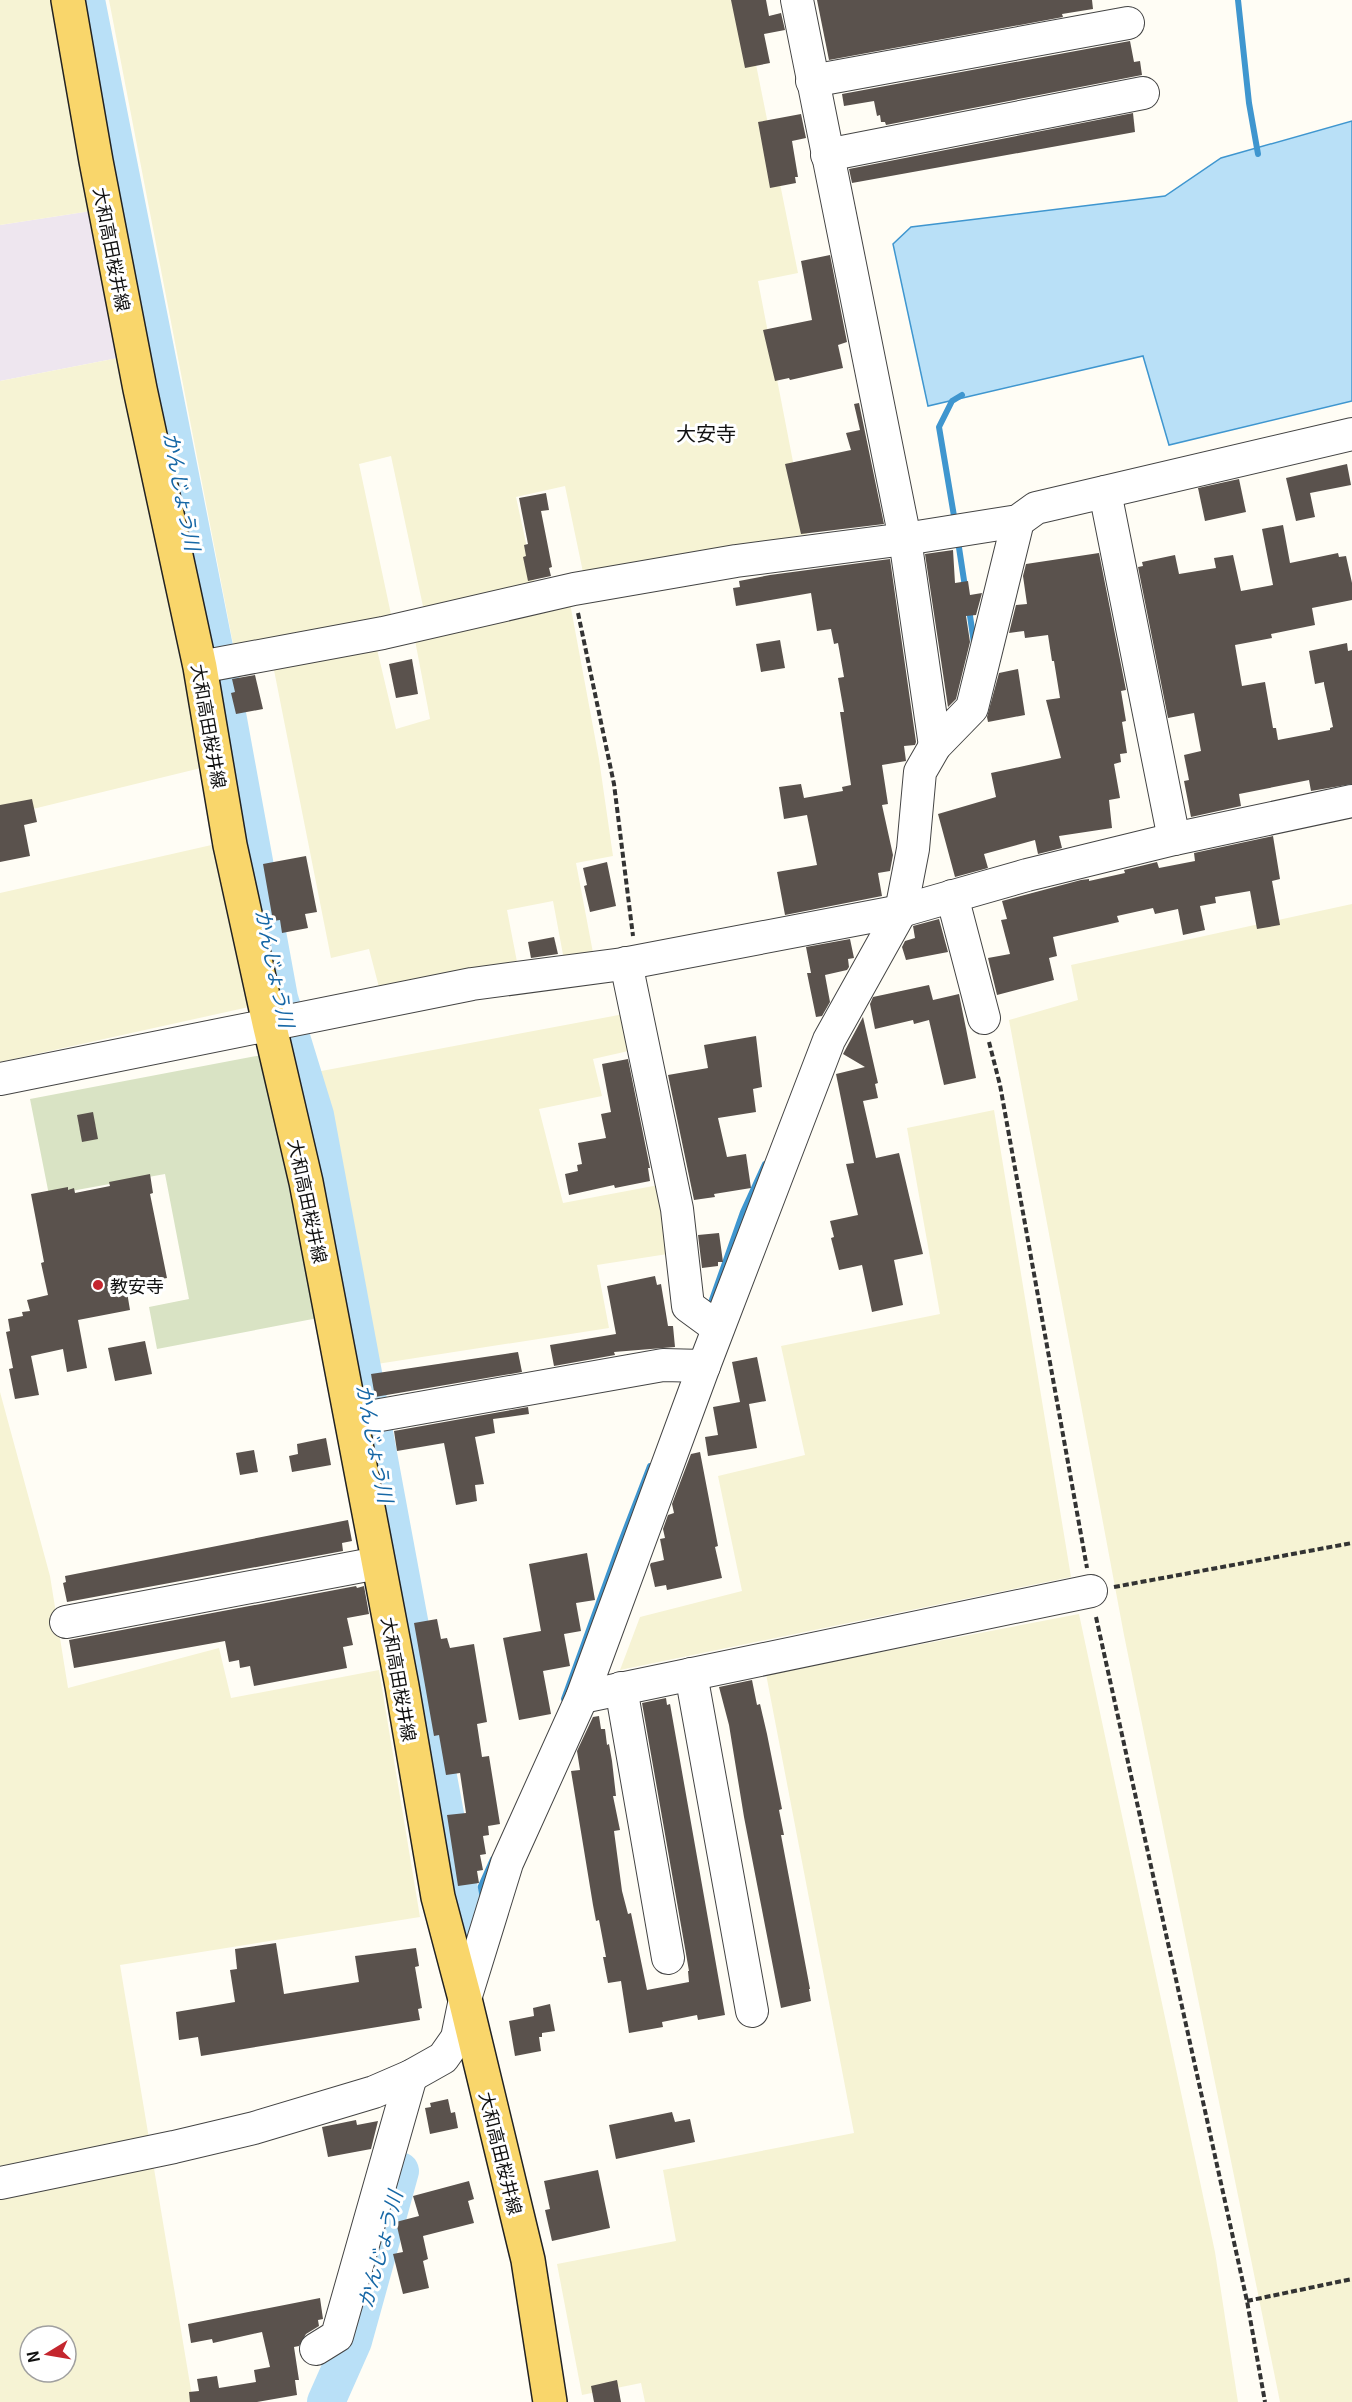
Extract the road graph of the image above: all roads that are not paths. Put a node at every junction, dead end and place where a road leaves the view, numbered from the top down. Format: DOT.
graph roads {
  1 [pos="68,0"];
  2 [pos="797,0"];
  3 [pos="1128,23"];
  4 [pos="812,81"];
  5 [pos="1143,93"];
  6 [pos="827,155"];
  7 [pos="1352,434"];
  8 [pos="1105,492"];
  9 [pos="1018,521"];
  10 [pos="905,539"];
  11 [pos="211,665"];
  12 [pos="935,746"];
  13 [pos="1352,801"];
  14 [pos="1174,839"];
  15 [pos="952,896"];
  16 [pos="901,911"];
  17 [pos="631,962"];
  18 [pos="984,1018"];
  19 [pos="280,1021"];
  20 [pos="0,1079"];
  21 [pos="718,1328"];
  22 [pos="704,1366"];
  23 [pos="363,1418"];
  24 [pos="378,1563"];
  25 [pos="1091,1591"];
  26 [pos="66,1622"];
  27 [pos="691,1674"];
  28 [pos="621,1688"];
  29 [pos="582,1696"];
  30 [pos="668,1958"];
  31 [pos="465,1999"];
  32 [pos="752,2011"];
  33 [pos="411,2076"];
  34 [pos="0,2183"];
  35 [pos="316,2349"];
  36 [pos="550,2402"];
  1 -- 11 [label="main road, 大和高田桜井線"];
  2 -- 4 [label="street"];
  3 -- 4 [label="street"];
  4 -- 6 [label="street"];
  5 -- 6 [label="street"];
  6 -- 10 [label="street"];
  7 -- 8 [label="street"];
  8 -- 9 [label="street"];
  8 -- 14 [label="street"];
  9 -- 10 [label="street"];
  9 -- 12 [label="street"];
  10 -- 11 [label="street"];
  10 -- 12 [label="street"];
  11 -- 19 [label="main road, 大和高田桜井線"];
  12 -- 16 [label="street"];
  13 -- 14 [label="street"];
  14 -- 15 [label="street"];
  15 -- 16 [label="street"];
  15 -- 18 [label="street"];
  16 -- 17 [label="street"];
  16 -- 21 [label="street"];
  17 -- 19 [label="street"];
  17 -- 21 [label="street"];
  19 -- 20 [label="street"];
  19 -- 23 [label="main road, 大和高田桜井線"];
  21 -- 22 [label="street"];
  22 -- 23 [label="street"];
  22 -- 29 [label="street"];
  23 -- 24 [label="main road, 大和高田桜井線"];
  24 -- 26 [label="street"];
  24 -- 31 [label="main road, 大和高田桜井線"];
  25 -- 27 [label="street"];
  27 -- 28 [label="street"];
  27 -- 32 [label="street"];
  28 -- 29 [label="street"];
  28 -- 30 [label="street"];
  29 -- 31 [label="street"];
  31 -- 33 [label="street"];
  31 -- 36 [label="main road, 大和高田桜井線"];
  33 -- 34 [label="street"];
  33 -- 35 [label="street"];
}
